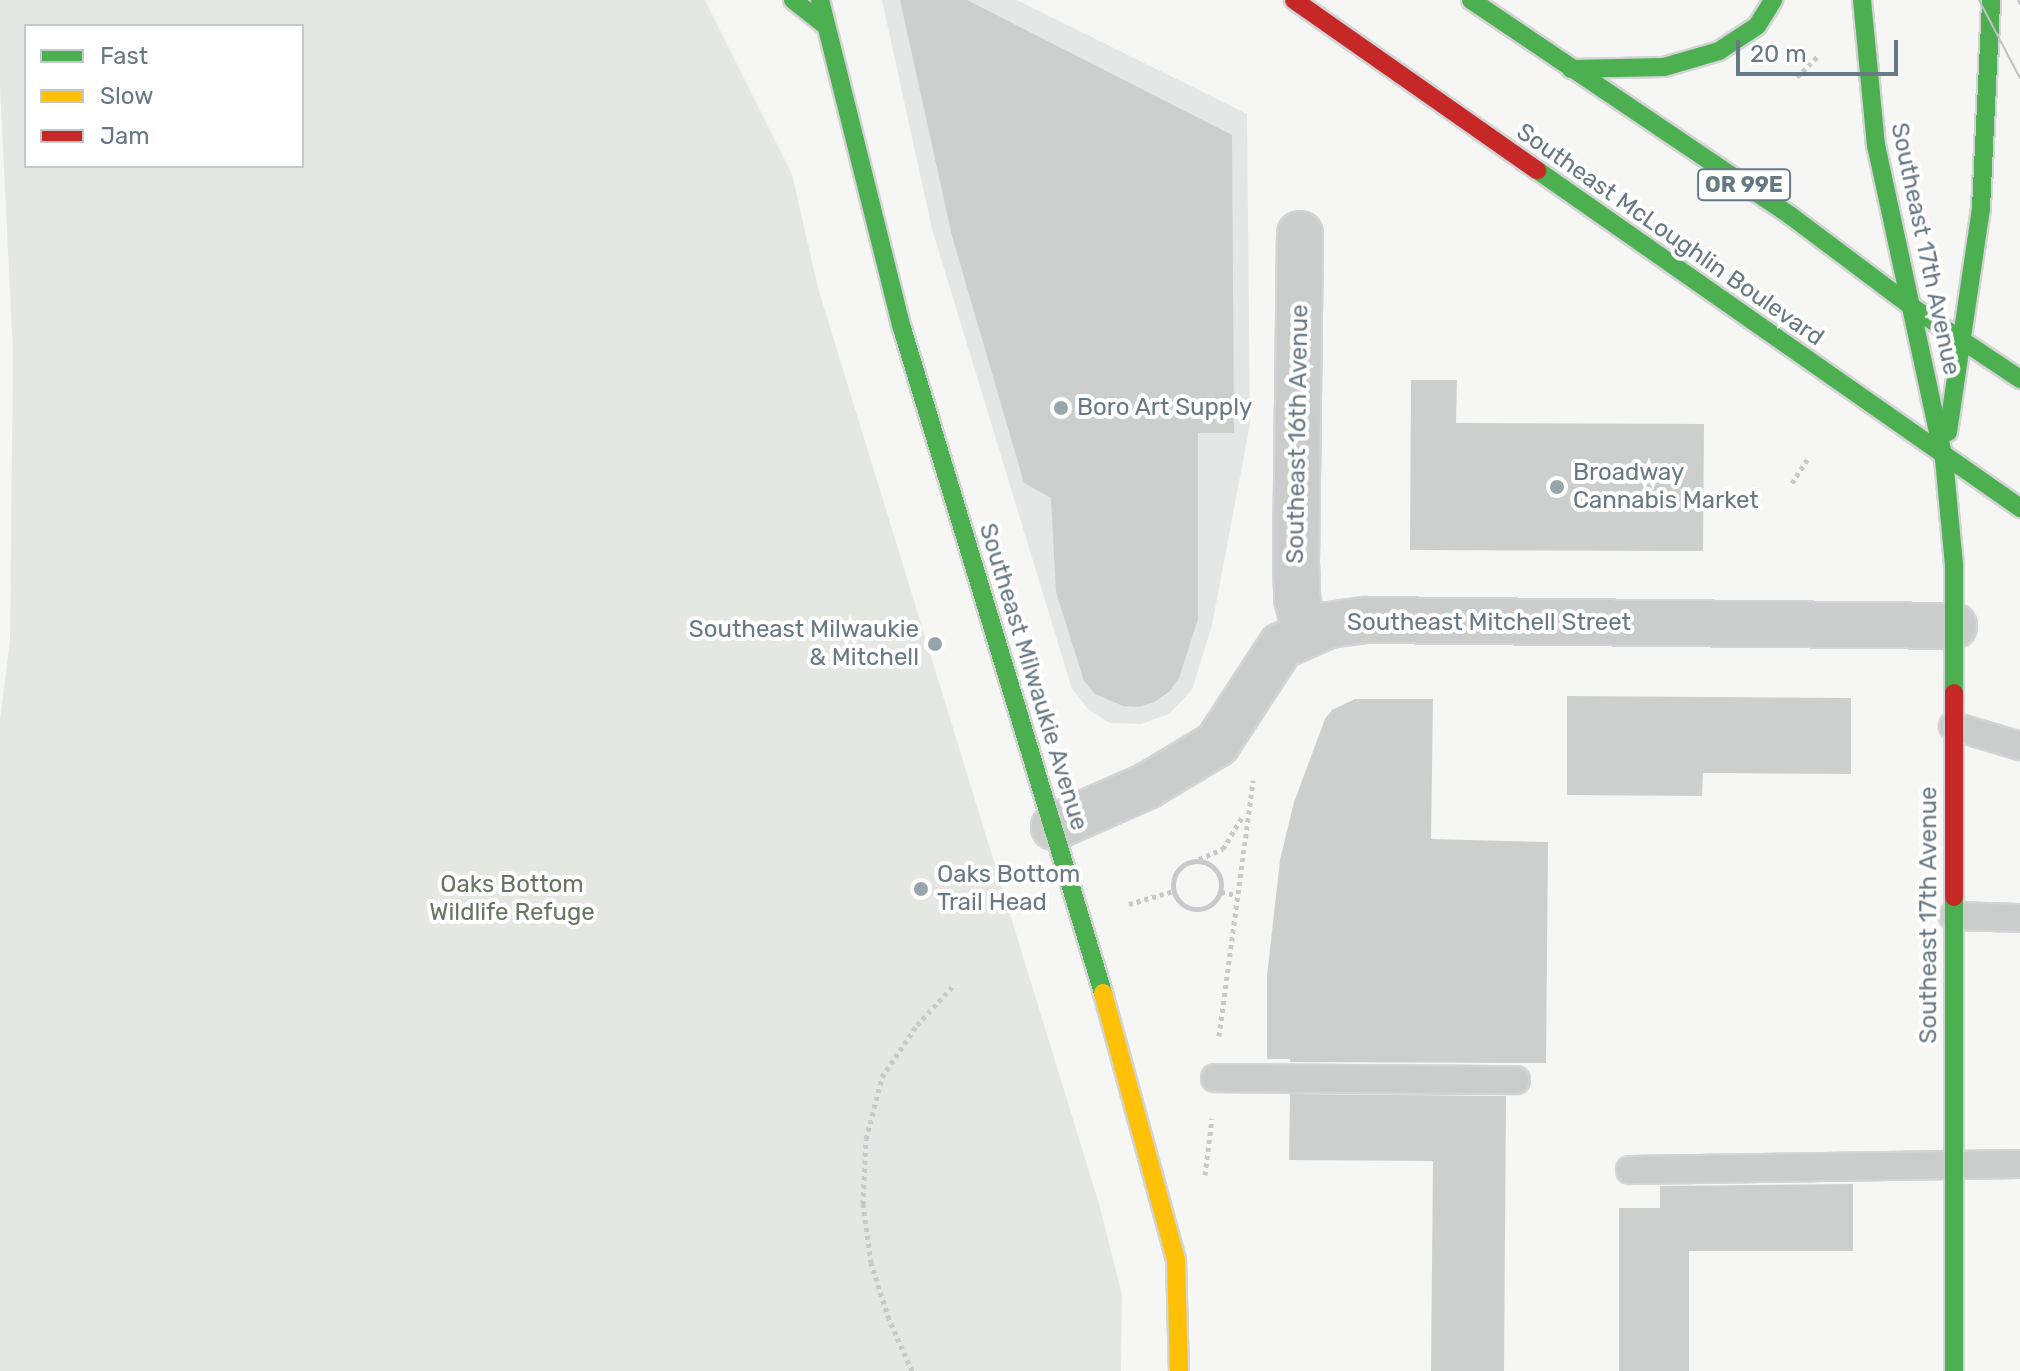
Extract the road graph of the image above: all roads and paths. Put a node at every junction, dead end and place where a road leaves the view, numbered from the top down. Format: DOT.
graph roads {
  1 [pos="793,0"];
  2 [pos="820,0"];
  3 [pos="1294,0"];
  4 [pos="1471,0"];
  5 [pos="1773,0"];
  6 [pos="1862,0"];
  7 [pos="1991,0"];
  8 [pos="826,26"];
  9 [pos="1571,69"];
  10 [pos="1300,234"];
  11 [pos="1912,307"];
  12 [pos="1962,342"];
  13 [pos="2020,379"];
  14 [pos="1808,458"];
  15 [pos="1944,459"];
  16 [pos="1792,483"];
  17 [pos="2020,508"];
  18 [pos="1954,626"];
  19 [pos="1306,633"];
  20 [pos="1953,726"];
  21 [pos="2020,746"];
  22 [pos="1246,811"];
  23 [pos="1054,827"];
  24 [pos="1193,861"];
  25 [pos="1174,891"];
  26 [pos="1221,892"];
  27 [pos="1236,895"];
  28 [pos="1118,907"];
  29 [pos="1953,916"];
  30 [pos="2020,918"];
  31 [pos="955,984"];
  32 [pos="1215,1078"];
  33 [pos="1516,1080"];
  34 [pos="2020,1164"];
  35 [pos="1954,1167"];
  36 [pos="1630,1170"];
  37 [pos="912,1371"];
  38 [pos="1179,1371"];
  39 [pos="1954,1371"];
  1 -- 8 [label="main road"];
  2 -- 8 [label="main road, Southeast Milwaukie Avenue"];
  3 -- 15 [label="main road, Southeast McLoughlin Boulevard"];
  4 -- 9 [label="main road, OR 99E"];
  5 -- 9 [label="main road"];
  6 -- 11 [label="main road, Southeast 17th Avenue"];
  7 -- 12 [label="main road, Southeast 17th Avenue"];
  8 -- 23 [label="main road, Southeast Milwaukie Avenue"];
  9 -- 11 [label="main road, OR 99E"];
  10 -- 19 [label="street, Southeast 16th Avenue"];
  11 -- 12 [label="main road, OR 99E"];
  11 -- 15 [label="main road, Southeast 17th Avenue"];
  12 -- 13 [label="main road, OR 99E"];
  12 -- 15 [label="main road, Southeast 17th Avenue"];
  14 -- 16 [label="path"];
  15 -- 17 [label="main road, Southeast McLoughlin Boulevard"];
  15 -- 18 [label="main road, Southeast 17th Avenue"];
  18 -- 19 [label="street, Southeast Mitchell Street"];
  18 -- 20 [label="main road, Southeast 17th Avenue"];
  19 -- 23 [label="street, Southeast Mitchell Street"];
  20 -- 21 [label="lane"];
  20 -- 29 [label="main road, Southeast 17th Avenue"];
  22 -- 24 [label="path"];
  23 -- 38 [label="main road, Southeast Milwaukie Avenue"];
  24 -- 25 [label="path"];
  24 -- 26 [label="path"];
  25 -- 26 [label="path"];
  25 -- 28 [label="path"];
  26 -- 27 [label="path"];
  29 -- 30 [label="lane"];
  29 -- 35 [label="main road, Southeast 17th Avenue"];
  31 -- 37 [label="path"];
  32 -- 33 [label="lane"];
  34 -- 35 [label="lane"];
  35 -- 36 [label="lane"];
  35 -- 39 [label="main road, Southeast 17th Avenue"];
}
